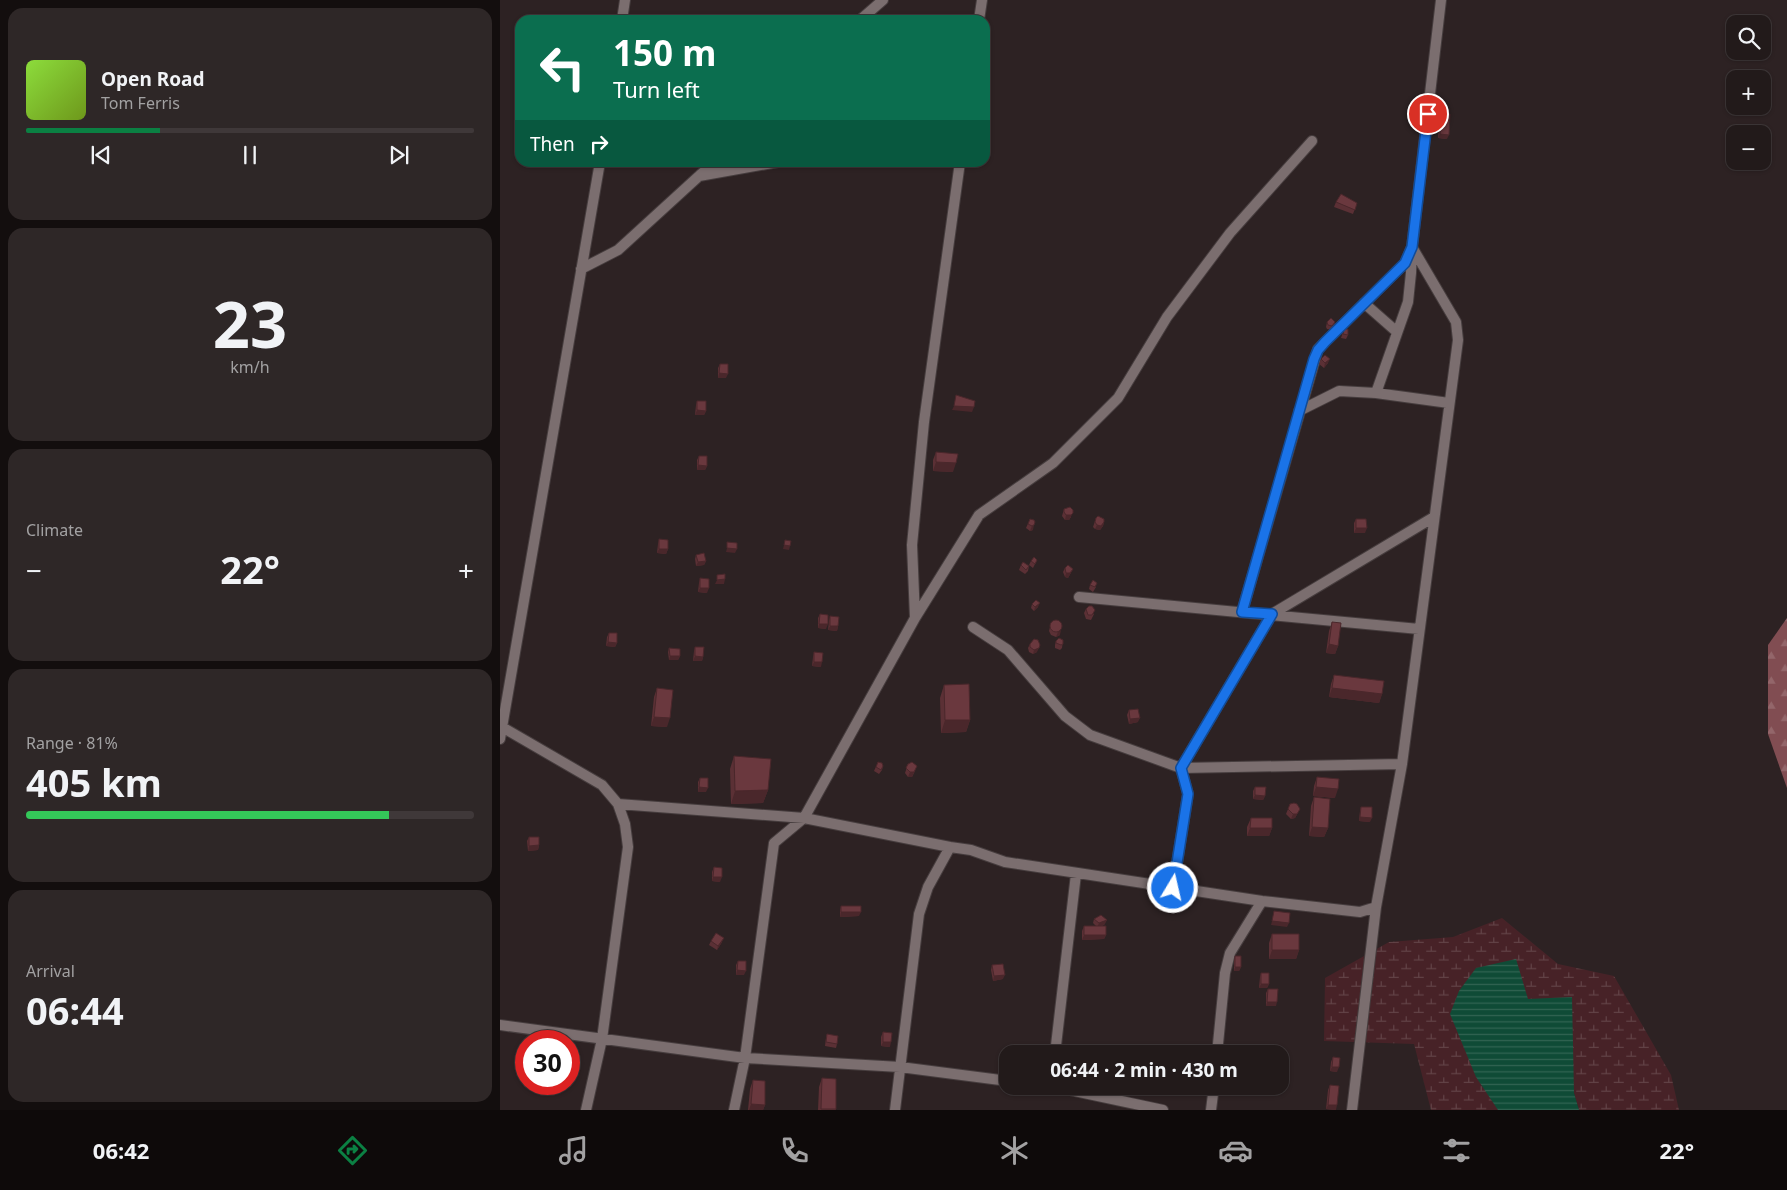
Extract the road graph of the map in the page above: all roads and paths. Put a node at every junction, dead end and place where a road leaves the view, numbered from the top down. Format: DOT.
graph roads {
  1 [pos="625,0"];
  2 [pos="883,0"];
  3 [pos="982,0"];
  4 [pos="1441,0"];
  5 [pos="623,15"];
  6 [pos="866,15"];
  7 [pos="980,15"];
  8 [pos="1312,141"];
  9 [pos="599,167"];
  10 [pos="710,167"];
  11 [pos="750,167"];
  12 [pos="959,167"];
  13 [pos="699,176"];
  14 [pos="1412,247"];
  15 [pos="581,269"];
  16 [pos="1364,303"];
  17 [pos="1397,332"];
  18 [pos="1376,393"];
  19 [pos="1449,403"];
  20 [pos="1300,411"];
  21 [pos="1434,517"];
  22 [pos="1079,597"];
  23 [pos="1242,612"];
  24 [pos="1272,614"];
  25 [pos="915,618"];
  26 [pos="973,627"];
  27 [pos="1419,629"];
  28 [pos="502,727"];
  29 [pos="500,739"];
  30 [pos="1402,764"];
  31 [pos="1181,768"];
  32 [pos="618,804"];
  33 [pos="804,818"];
  34 [pos="950,847"];
  35 [pos="1076,874"];
  36 [pos="1173,888"];
  37 [pos="1262,901"];
  38 [pos="1376,907"];
  39 [pos="500,1024"];
  40 [pos="602,1039"];
  41 [pos="1056,1045"];
  42 [pos="1218,1045"];
  43 [pos="746,1058"];
  44 [pos="900,1067"];
  45 [pos="999,1080"];
  46 [pos="1094,1095"];
  47 [pos="1213,1095"];
  48 [pos="586,1110"];
  49 [pos="734,1110"];
  50 [pos="895,1110"];
  51 [pos="1163,1110"];
  52 [pos="1211,1110"];
  53 [pos="1352,1110"];
  1 -- 5 [label="street"];
  2 -- 6 [label="street"];
  3 -- 7 [label="street"];
  4 -- 14 [label="street"];
  8 -- 25 [label="street"];
  9 -- 15 [label="street"];
  10 -- 13 [label="street"];
  11 -- 13 [label="street"];
  12 -- 25 [label="street"];
  13 -- 15 [label="street"];
  14 -- 16 [label="street"];
  14 -- 17 [label="street"];
  14 -- 19 [label="street"];
  15 -- 28 [label="street"];
  16 -- 17 [label="street"];
  16 -- 20 [label="street"];
  17 -- 18 [label="street"];
  18 -- 19 [label="street"];
  18 -- 20 [label="street"];
  19 -- 21 [label="street"];
  20 -- 23 [label="street"];
  21 -- 24 [label="street"];
  21 -- 27 [label="street"];
  22 -- 23 [label="street"];
  23 -- 24 [label="street"];
  24 -- 27 [label="street"];
  24 -- 31 [label="street"];
  25 -- 33 [label="street"];
  26 -- 31 [label="street"];
  27 -- 30 [label="street"];
  28 -- 29 [label="street"];
  28 -- 32 [label="street"];
  30 -- 31 [label="street"];
  30 -- 38 [label="street"];
  31 -- 36 [label="street"];
  32 -- 33 [label="street"];
  32 -- 40 [label="street"];
  33 -- 34 [label="street"];
  33 -- 43 [label="street"];
  34 -- 35 [label="street"];
  34 -- 44 [label="street"];
  35 -- 36 [label="street"];
  35 -- 41 [label="street"];
  36 -- 37 [label="street"];
  37 -- 38 [label="street"];
  37 -- 42 [label="street"];
  38 -- 53 [label="street"];
  39 -- 40 [label="street"];
  40 -- 43 [label="street"];
  40 -- 48 [label="street"];
  43 -- 44 [label="street"];
  43 -- 49 [label="street"];
  44 -- 45 [label="street"];
  44 -- 50 [label="street"];
  46 -- 51 [label="street"];
  47 -- 52 [label="street"];
}
